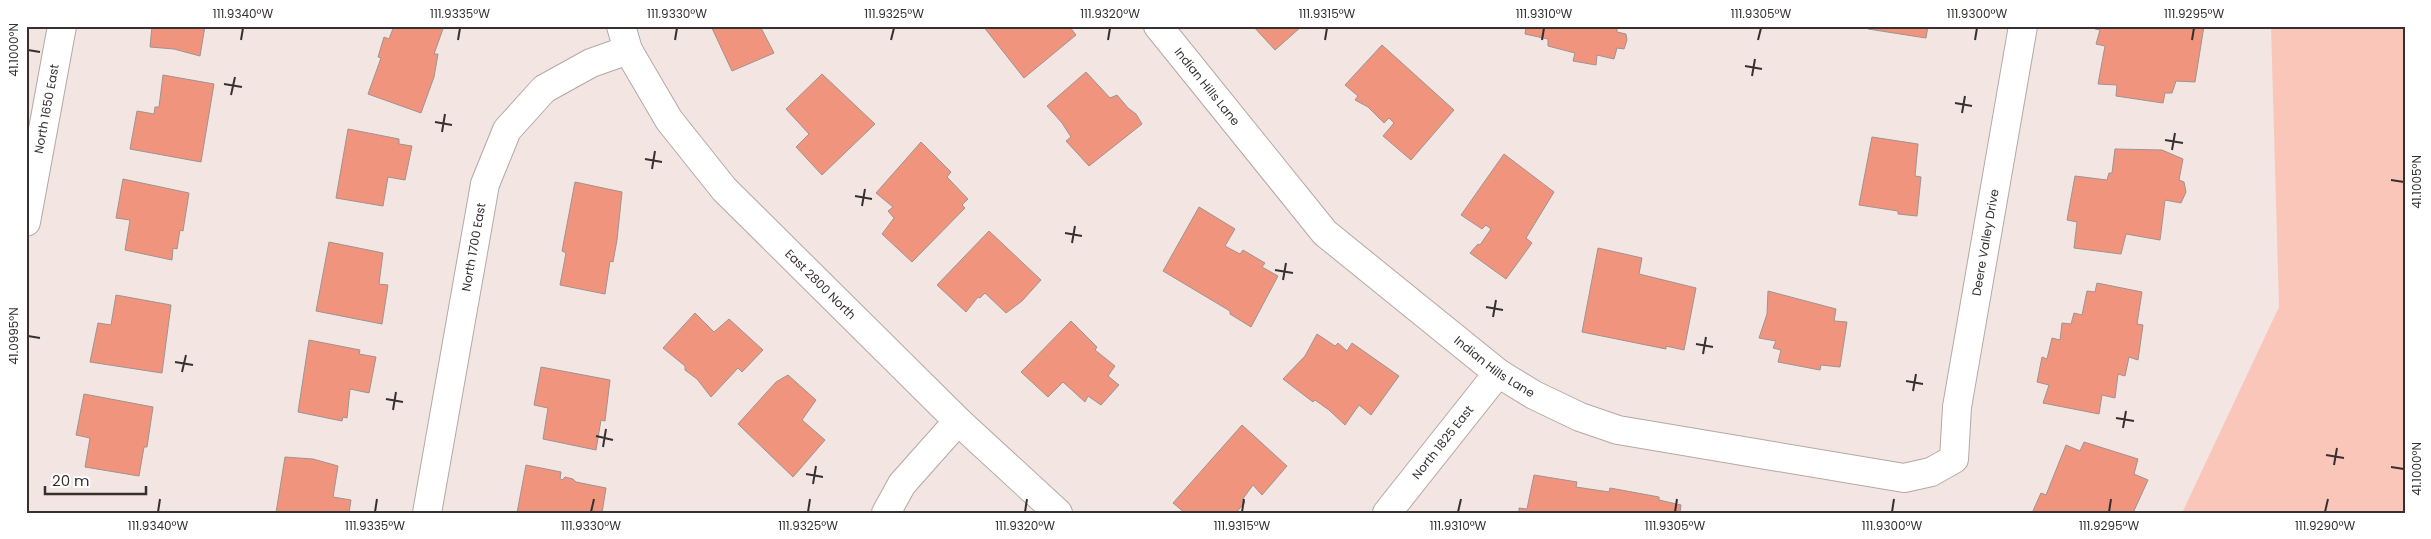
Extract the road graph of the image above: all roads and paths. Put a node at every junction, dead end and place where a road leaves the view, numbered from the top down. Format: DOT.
graph roads {
  1 [pos="62,26"];
  2 [pos="1158,26"];
  3 [pos="2023,26"];
  4 [pos="625,38"];
  5 [pos="26,222"];
  6 [pos="1498,373"];
  7 [pos="958,421"];
  8 [pos="1954,459"];
  9 [pos="427,513"];
  10 [pos="886,513"];
  11 [pos="1058,513"];
  12 [pos="1387,513"];
  1 -- 5 [label="street, North 1650 East"];
  2 -- 6 [label="street, Indian Hills Lane"];
  3 -- 8 [label="street, Deere Valley Drive"];
  4 -- 7 [label="street, East 2800 North"];
  4 -- 9 [label="street, North 1700 East"];
  6 -- 8 [label="street, Indian Hills Lane"];
  6 -- 12 [label="street, North 1825 East"];
  7 -- 10 [label="street"];
  7 -- 11 [label="street, East 2800 North"];
}
